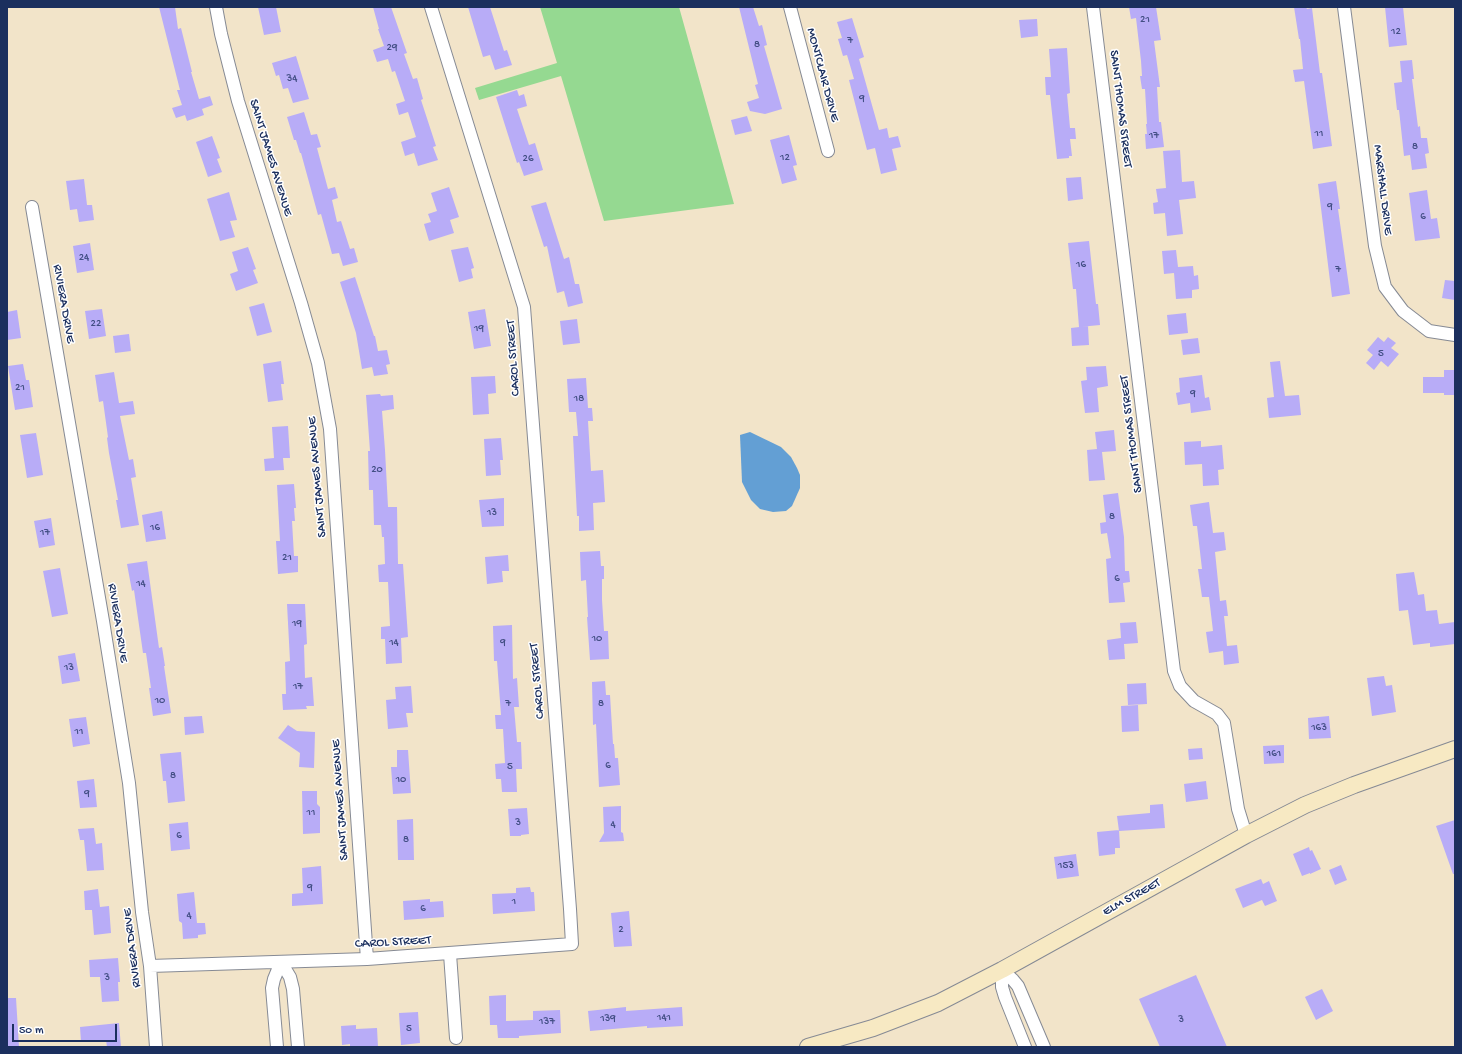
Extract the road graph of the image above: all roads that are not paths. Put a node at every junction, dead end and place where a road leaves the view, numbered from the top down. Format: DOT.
graph roads {
  1 [pos="216,7"];
  2 [pos="431,7"];
  3 [pos="790,7"];
  4 [pos="1093,7"];
  5 [pos="1344,7"];
  6 [pos="828,151"];
  7 [pos="32,207"];
  8 [pos="1455,335"];
  9 [pos="1455,749"];
  10 [pos="1246,835"];
  11 [pos="450,954"];
  12 [pos="367,959"];
  13 [pos="281,962"];
  14 [pos="150,966"];
  15 [pos="1002,970"];
  16 [pos="456,1038"];
  17 [pos="156,1047"];
  18 [pos="277,1047"];
  19 [pos="298,1047"];
  20 [pos="808,1047"];
  21 [pos="1025,1047"];
  22 [pos="1044,1047"];
  1 -- 12 [label="street, SAINT JAMES AVENUE"];
  2 -- 11 [label="street, CAROL STREET"];
  3 -- 6 [label="street, MONTCLAIR DRIVE"];
  4 -- 10 [label="street, SAINT THOMAS STREET"];
  5 -- 8 [label="street, MARSHALL DRIVE"];
  7 -- 14 [label="street, RIVIERA DRIVE"];
  9 -- 10 [label="main road, ELM STREET"];
  10 -- 15 [label="main road, ELM STREET"];
  11 -- 12 [label="street, CAROL STREET"];
  11 -- 16 [label="street"];
  12 -- 13 [label="street, CAROL STREET"];
  13 -- 14 [label="street, CAROL STREET"];
  13 -- 18 [label="street"];
  13 -- 19 [label="street"];
  14 -- 17 [label="street, RIVIERA DRIVE"];
  15 -- 20 [label="main road, ELM STREET"];
  15 -- 21 [label="street"];
  15 -- 22 [label="street"];
}
